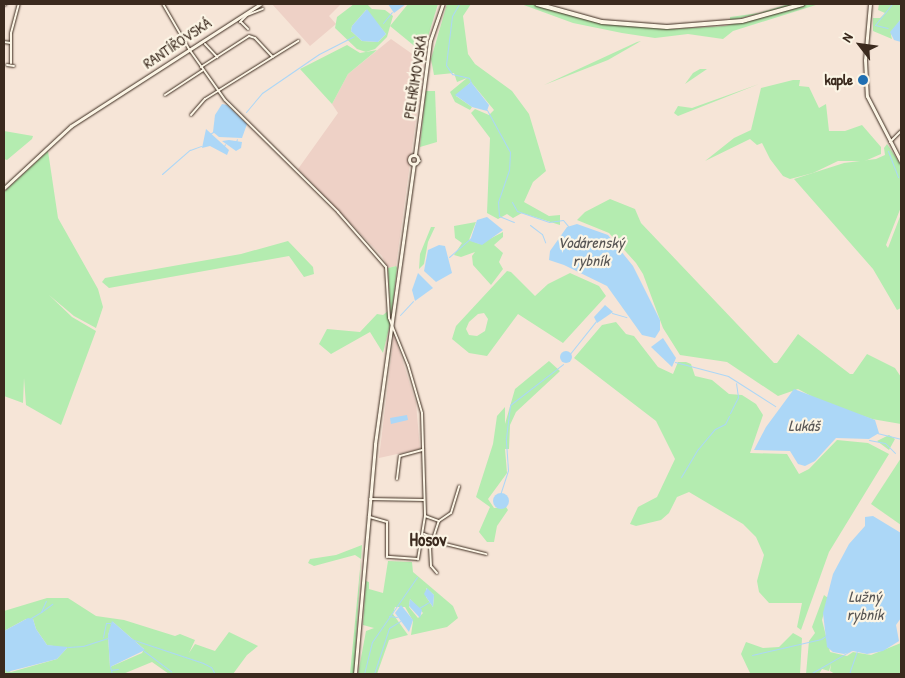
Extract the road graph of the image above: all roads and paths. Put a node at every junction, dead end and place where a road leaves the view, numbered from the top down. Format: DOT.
graph roads {
  1 [pos="19,4"];
  2 [pos="163,4"];
  3 [pos="260,4"];
  4 [pos="443,4"];
  5 [pos="537,4"];
  6 [pos="542,4"];
  7 [pos="803,4"];
  8 [pos="870,4"];
  9 [pos="264,9"];
  10 [pos="569,14"];
  11 [pos="237,16"];
  12 [pos="240,22"];
  13 [pos="248,29"];
  14 [pos="298,41"];
  15 [pos="4,42"];
  16 [pos="11,43"];
  17 [pos="205,44"];
  18 [pos="189,49"];
  19 [pos="217,57"];
  20 [pos="273,57"];
  21 [pos="11,63"];
  22 [pos="7,65"];
  23 [pos="14,66"];
  24 [pos="202,68"];
  25 [pos="218,90"];
  26 [pos="165,95"];
  27 [pos="191,115"];
  28 [pos="901,131"];
  29 [pos="890,142"];
  30 [pos="415,155"];
  31 [pos="901,162"];
  32 [pos="414,164"];
  33 [pos="4,188"];
  34 [pos="392,326"];
  35 [pos="423,450"];
  36 [pos="397,480"];
  37 [pos="458,486"];
  38 [pos="370,499"];
  39 [pos="424,500"];
  40 [pos="425,516"];
  41 [pos="368,517"];
  42 [pos="439,521"];
  43 [pos="424,534"];
  44 [pos="433,539"];
  45 [pos="486,554"];
  46 [pos="438,573"];
  47 [pos="355,674"];
  1 -- 16 [label="street"];
  2 -- 18 [label="street"];
  3 -- 11 [label="main road, RANTÍŘOVSKÁ"];
  4 -- 30 [label="main road, PELHŘIMOVSKÁ"];
  5 -- 10 [label="main road"];
  6 -- 10 [label="main road"];
  7 -- 10 [label="main road"];
  8 -- 29 [label="main road"];
  9 -- 12 [label="street"];
  11 -- 12 [label="street"];
  11 -- 18 [label="main road, RANTÍŘOVSKÁ"];
  12 -- 13 [label="street"];
  14 -- 20 [label="street"];
  15 -- 16 [label="street"];
  16 -- 21 [label="street"];
  17 -- 19 [label="street"];
  18 -- 24 [label="street"];
  18 -- 33 [label="main road, RANTÍŘOVSKÁ"];
  19 -- 20 [label="street"];
  19 -- 24 [label="street"];
  20 -- 25 [label="street"];
  21 -- 22 [label="street"];
  21 -- 23 [label="street"];
  24 -- 25 [label="street"];
  24 -- 26 [label="street"];
  25 -- 27 [label="street"];
  25 -- 34 [label="street"];
  28 -- 29 [label="street"];
  29 -- 31 [label="main road"];
  30 -- 32 [label="main road"];
  30 -- 32 [label="main road, PELHŘIMOVSKÁ"];
  32 -- 34 [label="main road"];
  34 -- 35 [label="street"];
  34 -- 38 [label="main road"];
  35 -- 36 [label="street"];
  35 -- 39 [label="street"];
  37 -- 42 [label="street"];
  38 -- 39 [label="street"];
  38 -- 41 [label="main road"];
  39 -- 40 [label="street"];
  40 -- 42 [label="street"];
  40 -- 43 [label="street"];
  41 -- 43 [label="street"];
  41 -- 47 [label="main road"];
  42 -- 44 [label="street"];
  43 -- 44 [label="street"];
  44 -- 45 [label="street"];
  44 -- 46 [label="street"];
}
